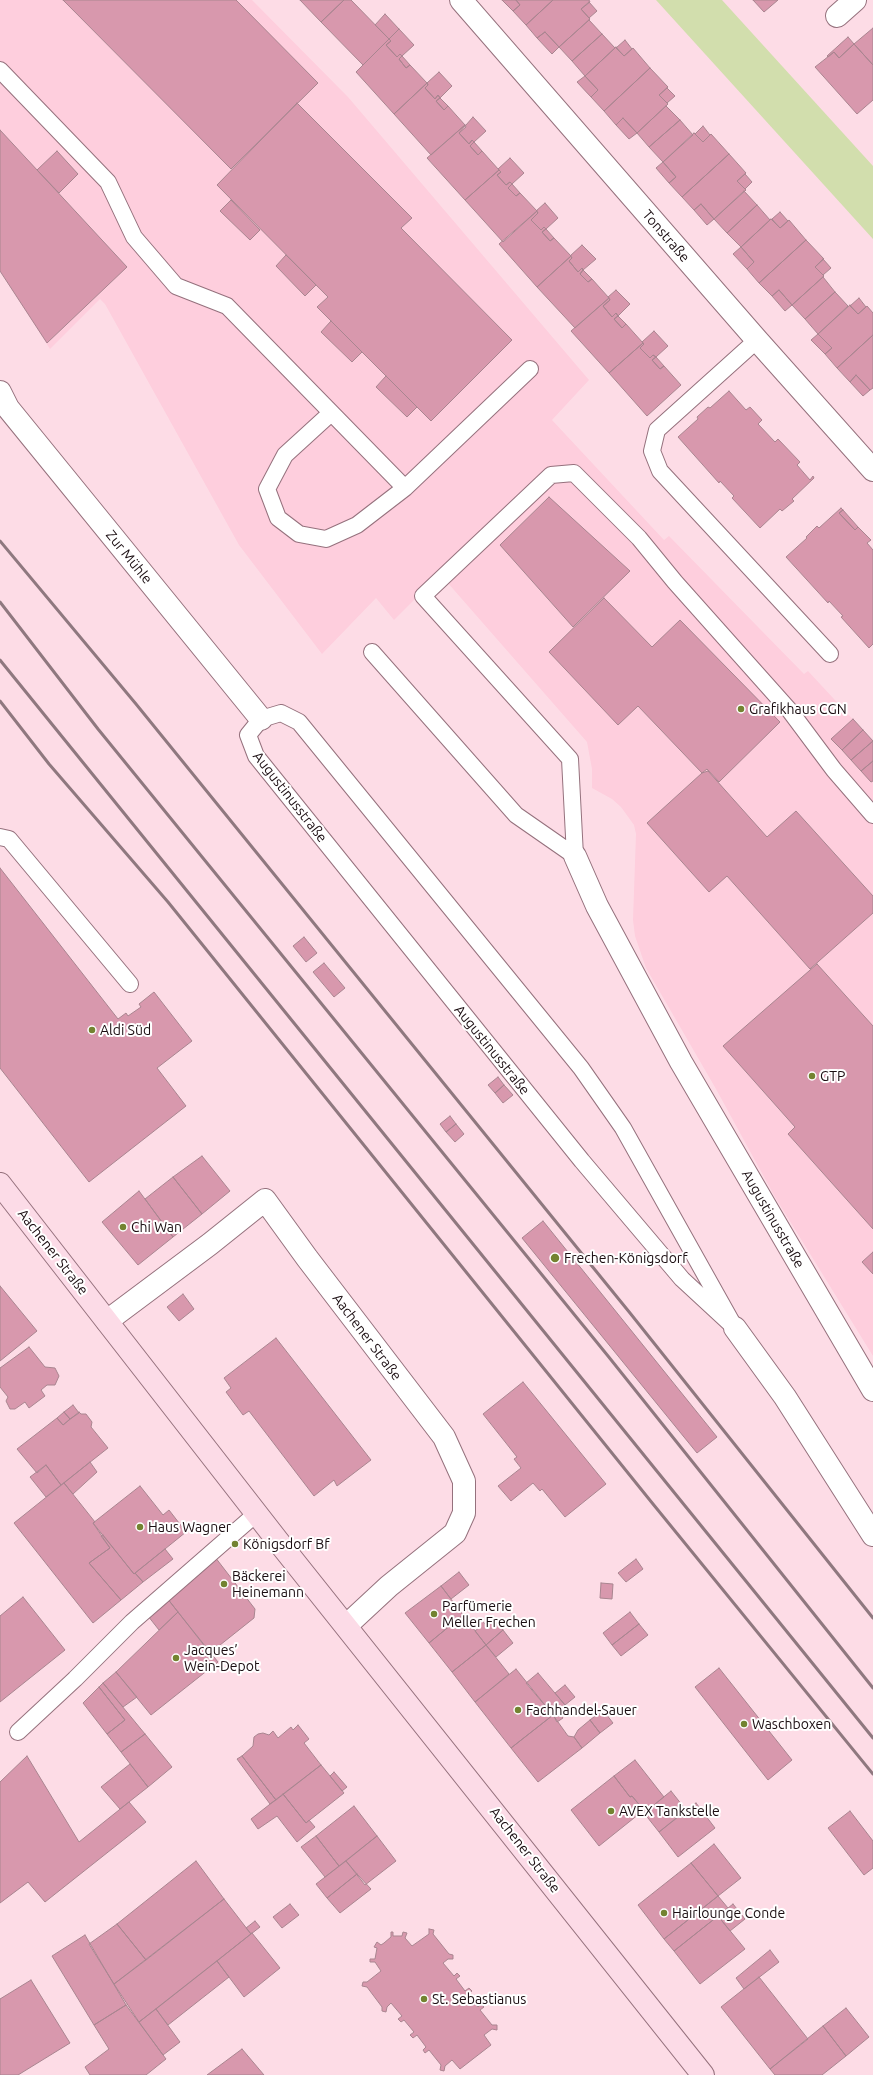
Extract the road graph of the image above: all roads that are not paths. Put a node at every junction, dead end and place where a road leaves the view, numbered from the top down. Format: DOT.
graph roads {
  1 [pos="461,0"];
  2 [pos="855,0"];
  3 [pos="837,16"];
  4 [pos="0,70"];
  5 [pos="757,340"];
  6 [pos="530,368"];
  7 [pos="0,392"];
  8 [pos="331,413"];
  9 [pos="873,470"];
  10 [pos="405,488"];
  11 [pos="372,652"];
  12 [pos="830,654"];
  13 [pos="261,719"];
  14 [pos="873,815"];
  15 [pos="0,837"];
  16 [pos="575,856"];
  17 [pos="130,984"];
  18 [pos="0,1184"];
  19 [pos="107,1321"];
  20 [pos="735,1328"];
  21 [pos="873,1390"];
  22 [pos="257,1513"];
  23 [pos="873,1535"];
  24 [pos="347,1625"];
  25 [pos="18,1732"];
  26 [pos="703,2075"];
  1 -- 5 [label="street, Tonstraße"];
  2 -- 3 [label="street"];
  4 -- 8 [label="lane"];
  5 -- 9 [label="street, Tonstraße"];
  5 -- 12 [label="lane"];
  6 -- 10 [label="lane"];
  7 -- 13 [label="street, Zur Mühle"];
  8 -- 10 [label="lane"];
  8 -- 10 [label="lane"];
  11 -- 16 [label="lane"];
  13 -- 20 [label="lane, Augustinusstraße"];
  13 -- 20 [label="lane, Augustinusstraße"];
  14 -- 16 [label="lane"];
  15 -- 17 [label="lane"];
  16 -- 21 [label="street, Augustinusstraße"];
  18 -- 19 [label="main road, Aachener Straße"];
  19 -- 22 [label="main road, Aachener Straße"];
  19 -- 24 [label="street, Aachener Straße"];
  20 -- 23 [label="street, Augustinusstraße"];
  22 -- 24 [label="main road, Aachener Straße"];
  22 -- 25 [label="lane"];
  24 -- 26 [label="main road, Aachener Straße"];
}
